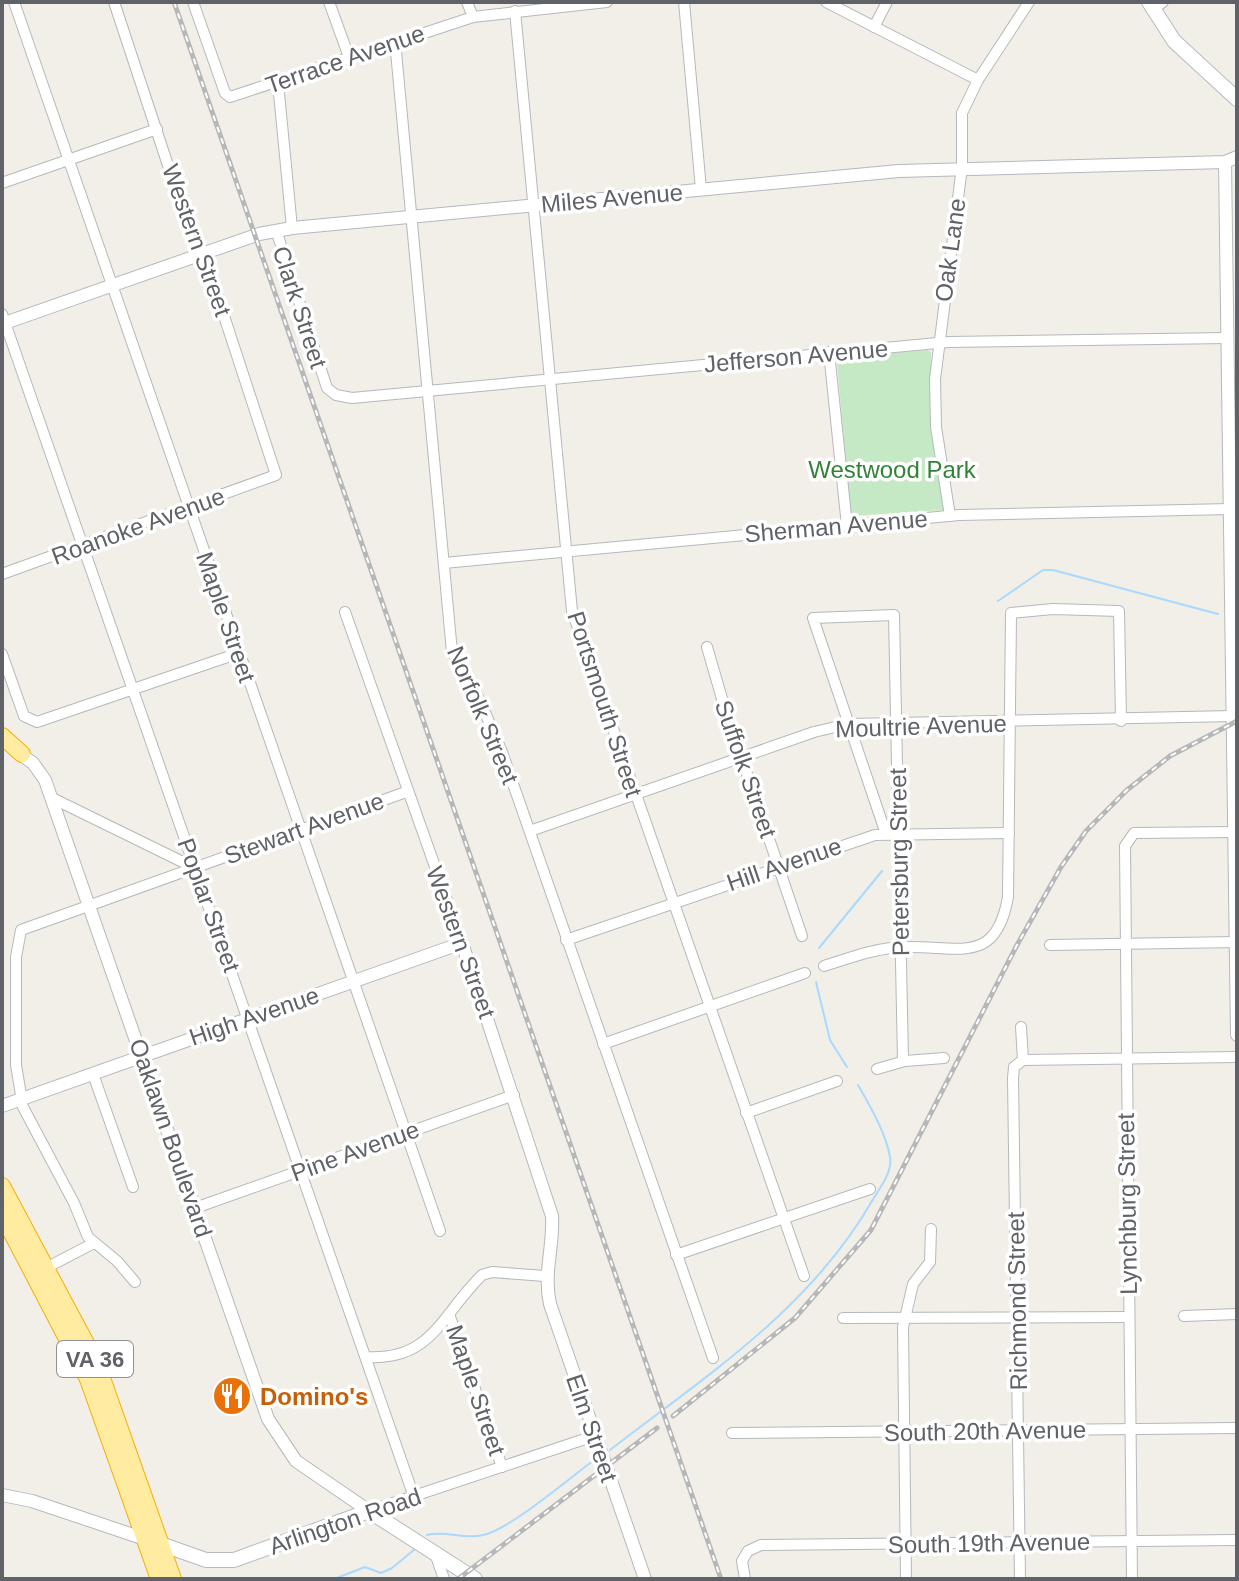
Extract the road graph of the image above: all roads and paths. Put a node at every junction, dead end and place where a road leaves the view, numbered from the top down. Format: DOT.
graph roads {
  1 [pos="14,2"];
  2 [pos="114,2"];
  3 [pos="193,2"];
  4 [pos="329,2"];
  5 [pos="467,2"];
  6 [pos="607,2"];
  7 [pos="684,2"];
  8 [pos="826,2"];
  9 [pos="887,2"];
  10 [pos="1029,2"];
  11 [pos="546,4"];
  12 [pos="1155,4"];
  13 [pos="515,11"];
  14 [pos="473,17"];
  15 [pos="874,27"];
  16 [pos="395,41"];
  17 [pos="349,57"];
  18 [pos="978,80"];
  19 [pos="278,83"];
  20 [pos="1237,99"];
  21 [pos="157,129"];
  22 [pos="66,159"];
  23 [pos="1231,160"];
  24 [pos="962,167"];
  25 [pos="2,183"];
  26 [pos="701,189"];
  27 [pos="533,205"];
  28 [pos="412,216"];
  29 [pos="292,228"];
  30 [pos="276,230"];
  31 [pos="200,255"];
  32 [pos="1232,274"];
  33 [pos="112,285"];
  34 [pos="3,320"];
  35 [pos="1227,338"];
  36 [pos="937,343"];
  37 [pos="829,352"];
  38 [pos="548,379"];
  39 [pos="428,390"];
  40 [pos="367,397"];
  41 [pos="274,477"];
  42 [pos="1232,502"];
  43 [pos="188,508"];
  44 [pos="950,516"];
  45 [pos="847,526"];
  46 [pos="83,546"];
  47 [pos="565,552"];
  48 [pos="444,563"];
  49 [pos="2,574"];
  50 [pos="345,612"];
  51 [pos="707,647"];
  52 [pos="239,653"];
  53 [pos="2,654"];
  54 [pos="133,688"];
  55 [pos="1233,716"];
  56 [pos="1121,721"];
  57 [pos="1009,722"];
  58 [pos="896,723"];
  59 [pos="848,724"];
  60 [pos="2,736"];
  61 [pos="2,745"];
  62 [pos="22,754"];
  63 [pos="741,758"];
  64 [pos="406,792"];
  65 [pos="635,794"];
  66 [pos="52,798"];
  67 [pos="300,829"];
  68 [pos="530,831"];
  69 [pos="1236,832"];
  70 [pos="1009,833"];
  71 [pos="886,834"];
  72 [pos="898,834"];
  73 [pos="779,865"];
  74 [pos="195,868"];
  75 [pos="673,902"];
  76 [pos="89,904"];
  77 [pos="802,936"];
  78 [pos="566,940"];
  79 [pos="1236,942"];
  80 [pos="462,943"];
  81 [pos="1050,945"];
  82 [pos="1125,945"];
  83 [pos="901,947"];
  84 [pos="824,966"];
  85 [pos="805,973"];
  86 [pos="353,982"];
  87 [pos="710,1007"];
  88 [pos="249,1018"];
  89 [pos="1021,1027"];
  90 [pos="1237,1035"];
  91 [pos="603,1044"];
  92 [pos="142,1056"];
  93 [pos="1237,1057"];
  94 [pos="944,1058"];
  95 [pos="1126,1059"];
  96 [pos="1023,1060"];
  97 [pos="903,1061"];
  98 [pos="877,1069"];
  99 [pos="93,1074"];
  100 [pos="837,1081"];
  101 [pos="514,1095"];
  102 [pos="21,1099"];
  103 [pos="2,1106"];
  104 [pos="746,1113"];
  105 [pos="407,1132"];
  106 [pos="301,1171"];
  107 [pos="2,1186"];
  108 [pos="133,1187"];
  109 [pos="870,1189"];
  110 [pos="195,1208"];
  111 [pos="2,1214"];
  112 [pos="784,1219"];
  113 [pos="931,1229"];
  114 [pos="440,1231"];
  115 [pos="94,1243"];
  116 [pos="676,1255"];
  117 [pos="41,1271"];
  118 [pos="545,1276"];
  119 [pos="804,1276"];
  120 [pos="135,1282"];
  121 [pos="449,1314"];
  122 [pos="1237,1314"];
  123 [pos="1184,1316"];
  124 [pos="1129,1317"];
  125 [pos="843,1318"];
  126 [pos="906,1318"];
  127 [pos="1018,1318"];
  128 [pos="366,1357"];
  129 [pos="713,1358"];
  130 [pos="1237,1428"];
  131 [pos="1130,1429"];
  132 [pos="1018,1431"];
  133 [pos="904,1432"];
  134 [pos="732,1433"];
  135 [pos="594,1436"];
  136 [pos="502,1467"];
  137 [pos="2,1495"];
  138 [pos="414,1497"];
  139 [pos="369,1511"];
  140 [pos="145,1539"];
  141 [pos="1237,1540"];
  142 [pos="1131,1541"];
  143 [pos="1019,1542"];
  144 [pos="905,1543"];
  145 [pos="162,1545"];
  146 [pos="435,1553"];
  147 [pos="159,1579"];
  148 [pos="173,1579"];
  149 [pos="444,1579"];
  150 [pos="475,1579"];
  151 [pos="645,1579"];
  152 [pos="745,1579"];
  153 [pos="906,1579"];
  154 [pos="1020,1579"];
  155 [pos="1132,1579"];
  1 -- 22 [label="street, Maple Street"];
  2 -- 21 [label="street, Western Street"];
  3 -- 19 [label="street, Terrace Avenue"];
  4 -- 17 [label="street"];
  5 -- 14 [label="street"];
  6 -- 11 [label="street, Terrace Avenue"];
  7 -- 26 [label="street"];
  8 -- 15 [label="street"];
  9 -- 15 [label="street"];
  10 -- 18 [label="street, Oak Lane"];
  11 -- 13 [label="street, Terrace Avenue"];
  12 -- 20 [label="main road"];
  13 -- 14 [label="street, Terrace Avenue"];
  13 -- 27 [label="street, Portsmouth Street"];
  14 -- 16 [label="street, Terrace Avenue"];
  15 -- 18 [label="street"];
  16 -- 17 [label="street, Terrace Avenue"];
  16 -- 28 [label="street, Norfolk Street"];
  17 -- 19 [label="street, Terrace Avenue"];
  18 -- 24 [label="street, Oak Lane"];
  19 -- 29 [label="street, Clark Street"];
  21 -- 22 [label="street"];
  21 -- 31 [label="street, Western Street"];
  22 -- 25 [label="street"];
  22 -- 33 [label="street, Maple Street"];
  23 -- 24 [label="street, Miles Avenue"];
  23 -- 32 [label="street"];
  24 -- 26 [label="street, Miles Avenue"];
  24 -- 36 [label="street, Oak Lane"];
  26 -- 27 [label="street, Miles Avenue"];
  27 -- 28 [label="street, Miles Avenue"];
  27 -- 38 [label="street, Portsmouth Street"];
  28 -- 29 [label="street, Miles Avenue"];
  28 -- 39 [label="street, Norfolk Street"];
  29 -- 30 [label="street, Miles Avenue"];
  30 -- 31 [label="street, Miles Avenue"];
  30 -- 40 [label="street, Clark Street"];
  31 -- 33 [label="street, Miles Avenue"];
  31 -- 41 [label="street, Western Street"];
  32 -- 35 [label="street"];
  33 -- 34 [label="street, Miles Avenue"];
  33 -- 43 [label="street, Maple Street"];
  34 -- 46 [label="street, Poplar Street"];
  35 -- 36 [label="street, Jefferson Avenue"];
  35 -- 42 [label="street"];
  36 -- 37 [label="street, Jefferson Avenue"];
  36 -- 44 [label="street, Oak Lane"];
  37 -- 38 [label="street, Jefferson Avenue"];
  37 -- 45 [label="street"];
  38 -- 39 [label="street, Jefferson Avenue"];
  38 -- 47 [label="street, Portsmouth Street"];
  39 -- 40 [label="street, Jefferson Avenue"];
  39 -- 48 [label="street, Norfolk Street"];
  41 -- 43 [label="street, Roanoke Avenue"];
  42 -- 44 [label="street, Sherman Avenue"];
  42 -- 55 [label="street"];
  43 -- 46 [label="street, Roanoke Avenue"];
  43 -- 52 [label="street, Maple Street"];
  44 -- 45 [label="street, Sherman Avenue"];
  45 -- 47 [label="street, Sherman Avenue"];
  46 -- 49 [label="street, Roanoke Avenue"];
  46 -- 54 [label="street, Poplar Street"];
  47 -- 48 [label="street, Sherman Avenue"];
  47 -- 65 [label="street, Portsmouth Street"];
  48 -- 68 [label="street, Norfolk Street"];
  50 -- 64 [label="street, Western Street"];
  51 -- 63 [label="street, Suffolk Street"];
  52 -- 54 [label="street"];
  52 -- 67 [label="street, Maple Street"];
  53 -- 54 [label="street"];
  54 -- 74 [label="street, Poplar Street"];
  55 -- 56 [label="street, Moultrie Avenue"];
  55 -- 69 [label="street"];
  56 -- 57 [label="street, Moultrie Avenue"];
  56 -- 57 [label="street"];
  57 -- 58 [label="street, Moultrie Avenue"];
  57 -- 70 [label="street"];
  58 -- 59 [label="street, Moultrie Avenue"];
  58 -- 59 [label="street, Petersburg Street"];
  58 -- 72 [label="street, Petersburg Street"];
  59 -- 63 [label="street, Moultrie Avenue"];
  59 -- 71 [label="street"];
  60 -- 62 [label="highway"];
  61 -- 62 [label="street, Oaklawn Boulevard"];
  62 -- 66 [label="street, Oaklawn Boulevard"];
  63 -- 65 [label="street, Moultrie Avenue"];
  63 -- 73 [label="street, Suffolk Street"];
  64 -- 67 [label="street, Stewart Avenue"];
  64 -- 80 [label="street, Western Street"];
  65 -- 68 [label="street, Moultrie Avenue"];
  65 -- 75 [label="street, Portsmouth Street"];
  66 -- 74 [label="street"];
  66 -- 76 [label="street, Oaklawn Boulevard"];
  67 -- 74 [label="street, Stewart Avenue"];
  67 -- 86 [label="street, Maple Street"];
  68 -- 78 [label="street, Norfolk Street"];
  69 -- 79 [label="street"];
  69 -- 82 [label="street, Lynchburg Street"];
  70 -- 72 [label="street, Hill Avenue"];
  70 -- 83 [label="street"];
  71 -- 72 [label="street, Hill Avenue"];
  71 -- 73 [label="street, Hill Avenue"];
  72 -- 83 [label="street, Petersburg Street"];
  73 -- 75 [label="street, Hill Avenue"];
  73 -- 77 [label="street, Suffolk Street"];
  74 -- 76 [label="street, Stewart Avenue"];
  74 -- 88 [label="street, Poplar Street"];
  75 -- 78 [label="street, Hill Avenue"];
  75 -- 87 [label="street, Portsmouth Street"];
  76 -- 92 [label="street, Oaklawn Boulevard"];
  76 -- 102 [label="street, Stewart Avenue"];
  78 -- 91 [label="street, Norfolk Street"];
  79 -- 82 [label="street"];
  79 -- 90 [label="street"];
  80 -- 86 [label="street, High Avenue"];
  80 -- 101 [label="street, Western Street"];
  81 -- 82 [label="street"];
  82 -- 95 [label="street, Lynchburg Street"];
  83 -- 84 [label="street"];
  83 -- 97 [label="street, Petersburg Street"];
  85 -- 87 [label="street"];
  86 -- 88 [label="street, High Avenue"];
  86 -- 105 [label="street, Maple Street"];
  87 -- 91 [label="street"];
  87 -- 104 [label="street, Portsmouth Street"];
  88 -- 92 [label="street, High Avenue"];
  88 -- 106 [label="street, Poplar Street"];
  89 -- 96 [label="street, Richmond Street"];
  91 -- 116 [label="street, Norfolk Street"];
  92 -- 99 [label="street, High Avenue"];
  92 -- 110 [label="street, Oaklawn Boulevard"];
  93 -- 95 [label="street"];
  94 -- 97 [label="street"];
  95 -- 96 [label="street"];
  95 -- 124 [label="street, Lynchburg Street"];
  96 -- 127 [label="street, Richmond Street"];
  97 -- 98 [label="street"];
  99 -- 102 [label="street, High Avenue"];
  99 -- 108 [label="street"];
  100 -- 104 [label="street"];
  101 -- 105 [label="street, Pine Avenue"];
  101 -- 118 [label="street, Western Street"];
  102 -- 103 [label="street, High Avenue"];
  102 -- 115 [label="street"];
  104 -- 112 [label="street, Portsmouth Street"];
  105 -- 106 [label="street, Pine Avenue"];
  105 -- 114 [label="street, Maple Street"];
  106 -- 110 [label="street, Pine Avenue"];
  106 -- 128 [label="street, Poplar Street"];
  107 -- 117 [label="highway, VA 36"];
  109 -- 112 [label="street"];
  110 -- 139 [label="street, Oaklawn Boulevard"];
  111 -- 117 [label="highway, VA 36"];
  112 -- 116 [label="street"];
  112 -- 119 [label="street, Portsmouth Street"];
  113 -- 126 [label="street"];
  115 -- 117 [label="street"];
  115 -- 120 [label="street"];
  116 -- 129 [label="street, Norfolk Street"];
  117 -- 140 [label="highway, VA 36"];
  117 -- 145 [label="highway, VA 36"];
  118 -- 121 [label="street"];
  118 -- 135 [label="street, Elm Street"];
  121 -- 128 [label="street"];
  121 -- 136 [label="street, Maple Street"];
  122 -- 123 [label="street"];
  124 -- 127 [label="street"];
  124 -- 131 [label="street, Lynchburg Street"];
  125 -- 126 [label="street"];
  126 -- 127 [label="street"];
  126 -- 133 [label="street"];
  127 -- 132 [label="street, Richmond Street"];
  128 -- 138 [label="street, Poplar Street"];
  130 -- 131 [label="street, South 20th Avenue"];
  131 -- 132 [label="street, South 20th Avenue"];
  131 -- 142 [label="street, Lynchburg Street"];
  132 -- 133 [label="street, South 20th Avenue"];
  132 -- 143 [label="street, Richmond Street"];
  133 -- 134 [label="street, South 20th Avenue"];
  133 -- 144 [label="street"];
  135 -- 136 [label="street, Arlington Road"];
  135 -- 151 [label="street, Elm Street"];
  136 -- 138 [label="street, Arlington Road"];
  137 -- 140 [label="street, Arlington Road"];
  138 -- 139 [label="street, Arlington Road"];
  139 -- 145 [label="main road, Arlington Road"];
  139 -- 146 [label="main road"];
  140 -- 145 [label="main road, Arlington Road"];
  140 -- 147 [label="highway"];
  141 -- 142 [label="street, South 19th Avenue"];
  142 -- 143 [label="street, South 19th Avenue"];
  142 -- 155 [label="street, Lynchburg Street"];
  143 -- 144 [label="street, South 19th Avenue"];
  143 -- 154 [label="street, Richmond Street"];
  144 -- 152 [label="street, South 19th Avenue"];
  144 -- 153 [label="street"];
  145 -- 148 [label="highway"];
  146 -- 149 [label="street"];
  146 -- 150 [label="main road"];
}
